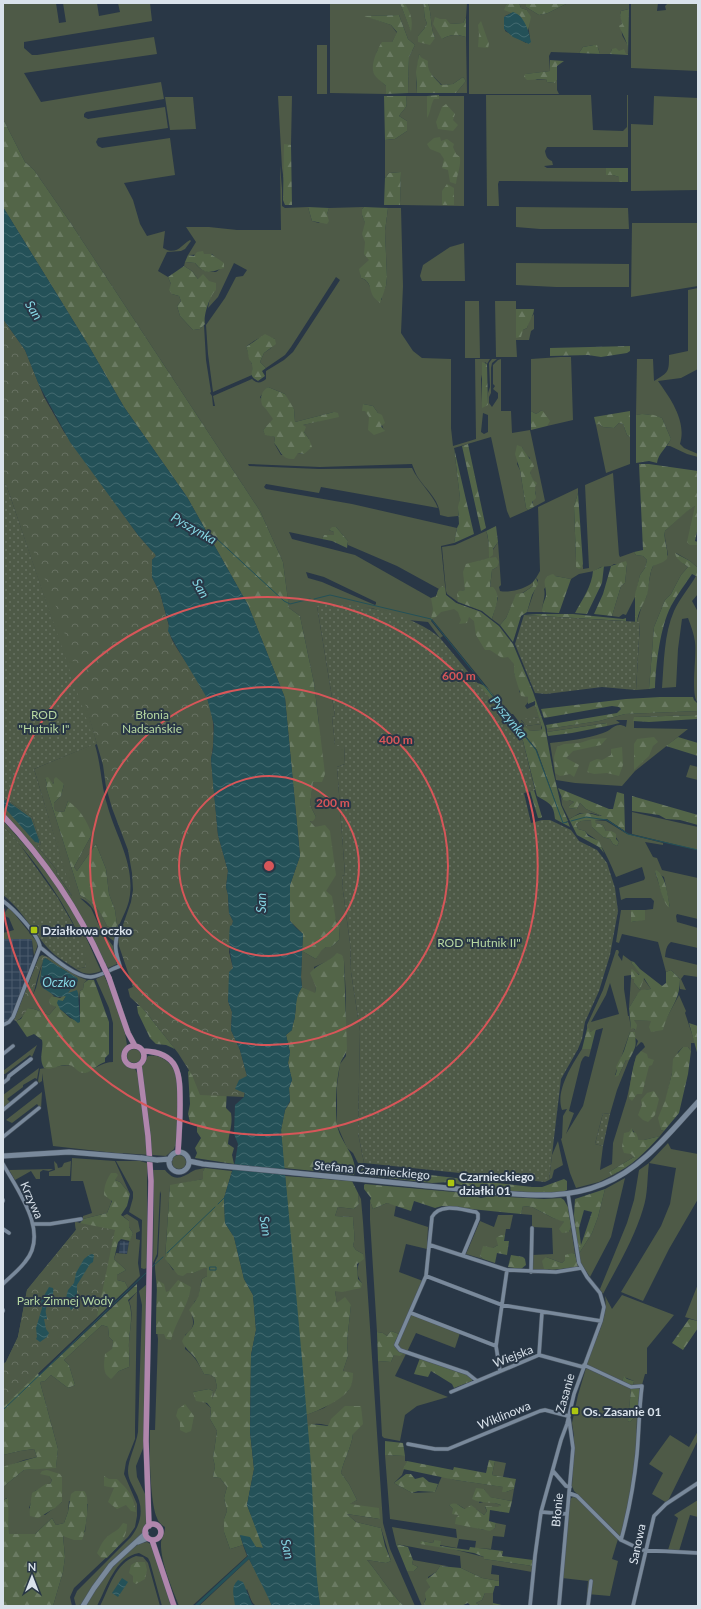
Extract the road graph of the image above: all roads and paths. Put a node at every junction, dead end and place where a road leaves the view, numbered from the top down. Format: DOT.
graph roads {
  1 [pos="3,816"];
  2 [pos="3,901"];
  3 [pos="119,931"];
  4 [pos="40,947"];
  5 [pos="3,1025"];
  6 [pos="13,1046"];
  7 [pos="132,1046"];
  8 [pos="3,1054"];
  9 [pos="144,1054"];
  10 [pos="31,1059"];
  11 [pos="137,1065"];
  12 [pos="3,1083"];
  13 [pos="36,1083"];
  14 [pos="698,1102"];
  15 [pos="39,1108"];
  16 [pos="3,1110"];
  17 [pos="3,1137"];
  18 [pos="3,1152"];
  19 [pos="180,1152"];
  20 [pos="48,1153"];
  21 [pos="3,1156"];
  22 [pos="170,1161"];
  23 [pos="189,1163"];
  24 [pos="3,1164"];
  25 [pos="568,1194"];
  26 [pos="81,1219"];
  27 [pos="33,1224"];
  28 [pos="532,1228"];
  29 [pos="3,1230"];
  30 [pos="9,1233"];
  31 [pos="430,1245"];
  32 [pos="463,1255"];
  33 [pos="581,1268"];
  34 [pos="507,1270"];
  35 [pos="531,1272"];
  36 [pos="426,1276"];
  37 [pos="3,1284"];
  38 [pos="502,1305"];
  39 [pos="411,1312"];
  40 [pos="542,1312"];
  41 [pos="601,1321"];
  42 [pos="496,1346"];
  43 [pos="539,1355"];
  44 [pos="584,1366"];
  45 [pos="500,1371"];
  46 [pos="477,1381"];
  47 [pos="452,1392"];
  48 [pos="568,1416"];
  49 [pos="408,1444"];
  50 [pos="552,1471"];
  51 [pos="698,1484"];
  52 [pos="570,1487"];
  53 [pos="569,1493"];
  54 [pos="542,1512"];
  55 [pos="567,1514"];
  56 [pos="152,1525"];
  57 [pos="151,1537"];
  58 [pos="621,1540"];
  59 [pos="646,1551"];
  60 [pos="698,1553"];
  61 [pos="591,1581"];
  62 [pos="83,1606"];
  63 [pos="174,1606"];
  64 [pos="530,1606"];
  65 [pos="559,1606"];
  66 [pos="588,1606"];
  67 [pos="633,1606"];
  1 -- 7 [label="main road, bridge"];
  2 -- 4 [label="street"];
  3 -- 4 [label="street"];
  4 -- 5 [label="street"];
  6 -- 8 [label="street"];
  7 -- 9 [label="main road"];
  7 -- 11 [label="main road"];
  9 -- 11 [label="main road"];
  9 -- 19 [label="main road"];
  10 -- 12 [label="street"];
  11 -- 56 [label="main road"];
  13 -- 16 [label="street"];
  14 -- 25 [label="street, Stefana Czarnieckiego"];
  15 -- 17 [label="street"];
  18 -- 20 [label="street"];
  19 -- 22 [label="street"];
  19 -- 23 [label="street"];
  20 -- 21 [label="street"];
  20 -- 22 [label="street, bridge"];
  22 -- 23 [label="street"];
  23 -- 25 [label="street, Stefana Czarnieckiego"];
  24 -- 27 [label="street, Krzywa"];
  25 -- 33 [label="street, Zasanie"];
  26 -- 27 [label="street"];
  27 -- 37 [label="street, Krzywa"];
  28 -- 35 [label="street"];
  29 -- 30 [label="street"];
  31 -- 32 [label="street"];
  31 -- 32 [label="street"];
  31 -- 36 [label="street"];
  32 -- 34 [label="street"];
  33 -- 35 [label="street"];
  33 -- 41 [label="street, Zasanie"];
  34 -- 35 [label="street"];
  34 -- 38 [label="street"];
  36 -- 38 [label="street"];
  36 -- 39 [label="street"];
  38 -- 40 [label="street"];
  38 -- 42 [label="street"];
  39 -- 42 [label="street"];
  39 -- 46 [label="street"];
  40 -- 41 [label="street"];
  40 -- 43 [label="street"];
  41 -- 44 [label="street, Zasanie"];
  42 -- 45 [label="street"];
  43 -- 44 [label="street, Wiejska"];
  43 -- 45 [label="street, Wiejska"];
  44 -- 48 [label="street, Zasanie"];
  44 -- 58 [label="street, Wiejska"];
  45 -- 46 [label="street, Wiejska"];
  46 -- 47 [label="street, Wiejska"];
  48 -- 49 [label="street, Wiklinowa"];
  48 -- 50 [label="street, Zasanie"];
  48 -- 52 [label="street, Błonie"];
  50 -- 52 [label="street"];
  50 -- 54 [label="street, Zasanie"];
  51 -- 59 [label="street, Sanowa"];
  52 -- 53 [label="street, Błonie"];
  53 -- 55 [label="street, Błonie"];
  53 -- 58 [label="street"];
  54 -- 55 [label="street"];
  54 -- 64 [label="street, Zasanie"];
  55 -- 65 [label="street, Błonie"];
  56 -- 57 [label="main road"];
  56 -- 57 [label="main road"];
  57 -- 62 [label="street"];
  57 -- 63 [label="main road"];
  58 -- 59 [label="street"];
  59 -- 60 [label="street"];
  59 -- 67 [label="street, Sanowa"];
  61 -- 66 [label="street"];
}
